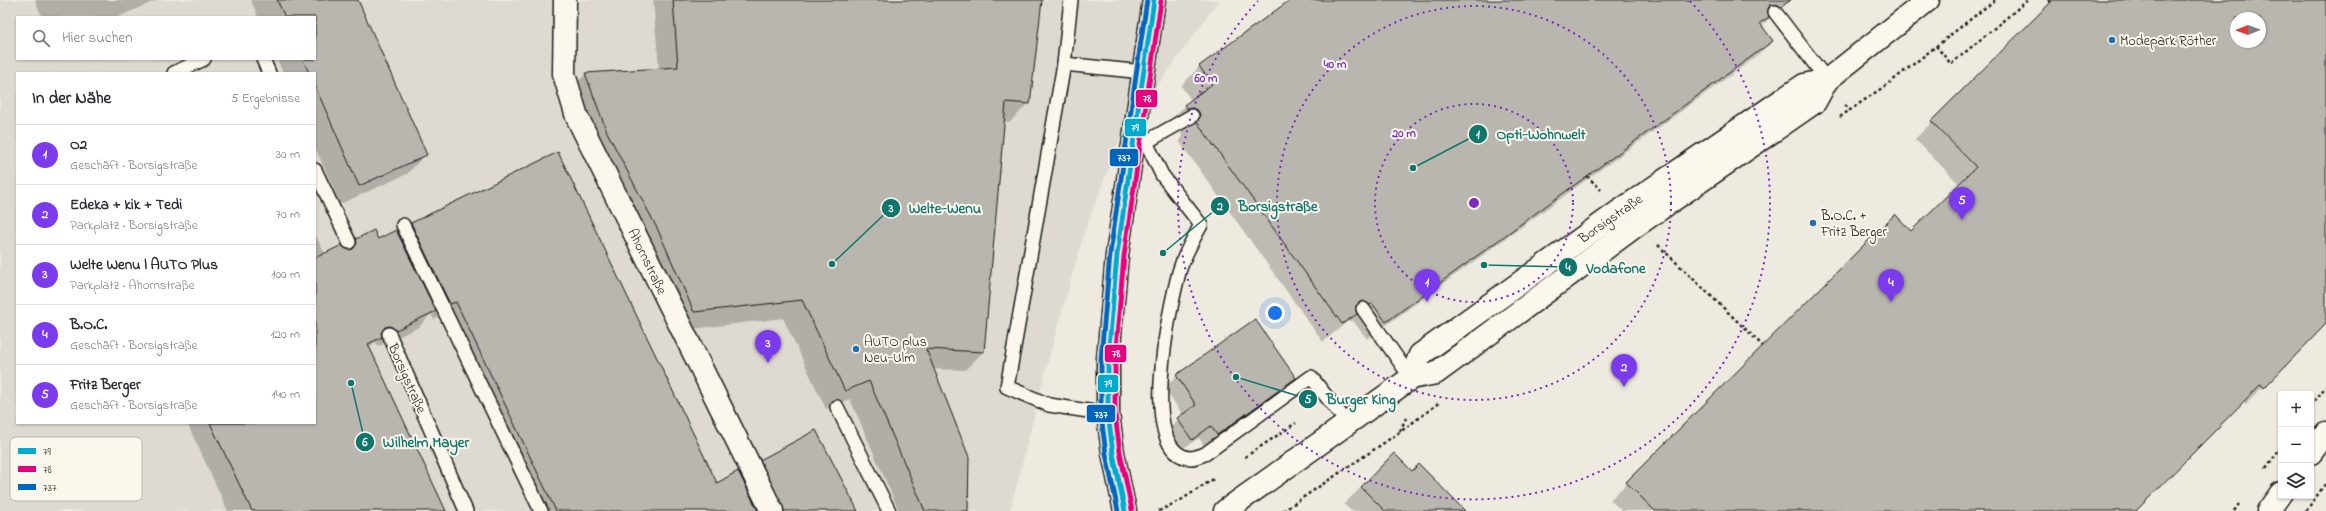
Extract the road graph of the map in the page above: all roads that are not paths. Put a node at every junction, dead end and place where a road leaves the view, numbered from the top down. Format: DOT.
graph roads {
  1 [pos="565,0"];
  2 [pos="1071,0"];
  3 [pos="1154,0"];
  4 [pos="1928,0"];
  5 [pos="1776,12"];
  6 [pos="202,60"];
  7 [pos="263,60"];
  8 [pos="1064,64"];
  9 [pos="176,72"];
  10 [pos="269,72"];
  11 [pos="1143,72"];
  12 [pos="1826,80"];
  13 [pos="1192,116"];
  14 [pos="1139,142"];
  15 [pos="316,172"];
  16 [pos="403,225"];
  17 [pos="349,242"];
  18 [pos="1363,310"];
  19 [pos="389,334"];
  20 [pos="1411,378"];
  21 [pos="837,407"];
  22 [pos="1108,414"];
  23 [pos="1348,424"];
  24 [pos="2326,433"];
  25 [pos="2314,449"];
  26 [pos="2278,497"];
  27 [pos="466,511"];
  28 [pos="541,511"];
  29 [pos="772,511"];
  30 [pos="889,511"];
  31 [pos="1125,511"];
  32 [pos="1225,511"];
  33 [pos="2268,511"];
  1 -- 29 [label="street, Ahornstraße"];
  2 -- 8 [label="lane"];
  3 -- 11 [label="street"];
  4 -- 12 [label="street, Borsigstraße"];
  5 -- 12 [label="lane"];
  6 -- 9 [label="lane"];
  7 -- 10 [label="lane"];
  8 -- 11 [label="lane"];
  8 -- 22 [label="lane"];
  11 -- 14 [label="street"];
  12 -- 20 [label="street, Borsigstraße"];
  12 -- 20 [label="street, Borsigstraße"];
  13 -- 14 [label="lane"];
  14 -- 22 [label="street"];
  14 -- 23 [label="lane"];
  15 -- 17 [label="lane"];
  16 -- 28 [label="lane"];
  18 -- 20 [label="lane"];
  19 -- 27 [label="lane, Borsigstraße"];
  20 -- 23 [label="street, Borsigstraße"];
  21 -- 30 [label="lane"];
  22 -- 31 [label="street"];
  23 -- 32 [label="street, Borsigstraße"];
  24 -- 25 [label="street"];
  26 -- 33 [label="street"];
}
